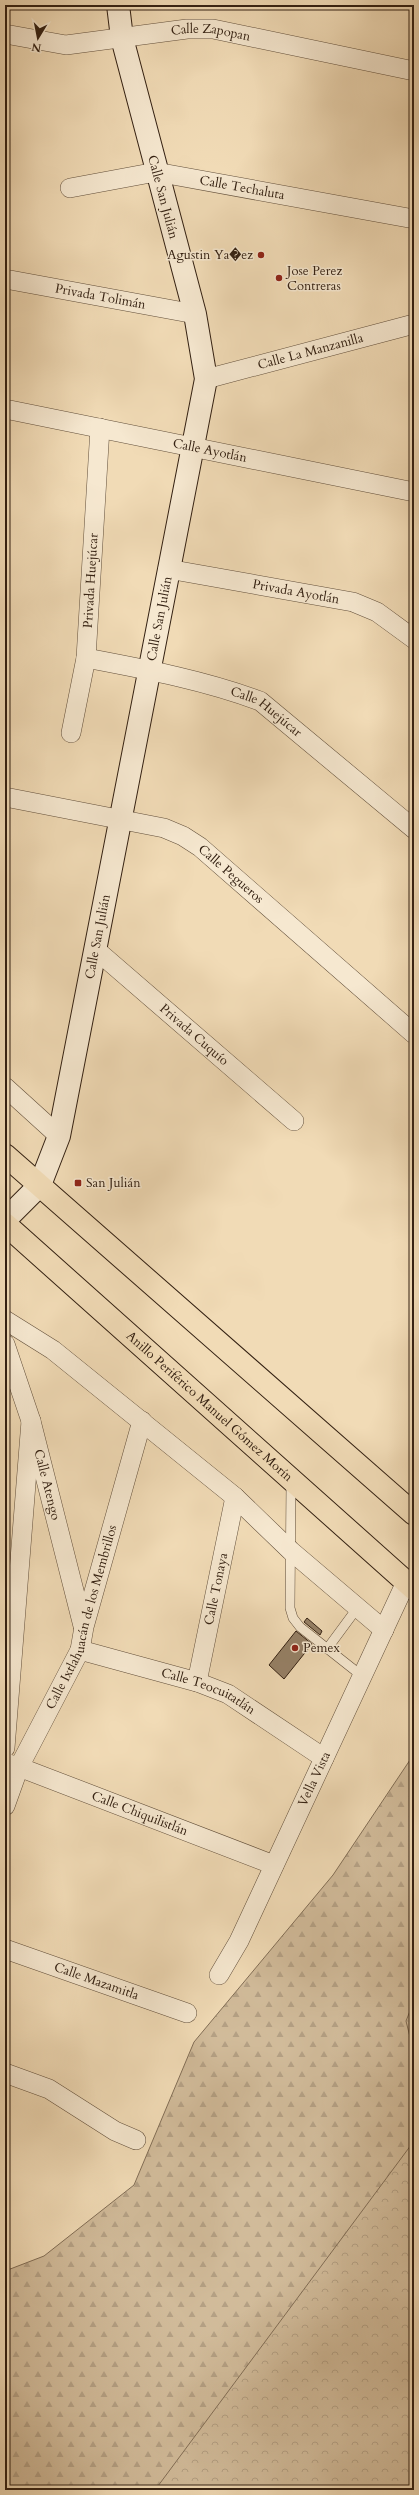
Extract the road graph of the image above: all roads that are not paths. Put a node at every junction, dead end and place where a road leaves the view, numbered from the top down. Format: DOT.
graph roads {
  1 [pos="118,5"];
  2 [pos="5,34"];
  3 [pos="122,38"];
  4 [pos="414,71"];
  5 [pos="156,172"];
  6 [pos="70,188"];
  7 [pos="414,219"];
  8 [pos="5,279"];
  9 [pos="195,314"];
  10 [pos="414,324"];
  11 [pos="206,379"];
  12 [pos="5,409"];
  13 [pos="100,428"];
  14 [pos="193,446"];
  15 [pos="414,492"];
  16 [pos="168,568"];
  17 [pos="414,639"];
  18 [pos="86,658"];
  19 [pos="148,670"];
  20 [pos="71,733"];
  21 [pos="5,797"];
  22 [pos="120,820"];
  23 [pos="414,829"];
  24 [pos="95,949"];
  25 [pos="414,1034"];
  26 [pos="5,1087"];
  27 [pos="294,1121"];
  28 [pos="59,1136"];
  29 [pos="5,1155"];
  30 [pos="40,1185"];
  31 [pos="5,1220"];
  32 [pos="5,1224"];
  33 [pos="5,1320"];
  34 [pos="5,1344"];
  35 [pos="30,1421"];
  36 [pos="142,1421"];
  37 [pos="291,1479"];
  38 [pos="235,1497"];
  39 [pos="410,1507"];
  40 [pos="291,1550"];
  41 [pos="410,1585"];
  42 [pos="358,1607"];
  43 [pos="84,1627"];
  44 [pos="384,1630"];
  45 [pos="327,1649"];
  46 [pos="80,1650"];
  47 [pos="362,1676"];
  48 [pos="197,1682"];
  49 [pos="5,1748"];
  50 [pos="324,1758"];
  51 [pos="12,1765"];
  52 [pos="5,1806"];
  53 [pos="274,1865"];
  54 [pos="5,1949"];
  55 [pos="219,1975"];
  56 [pos="187,2013"];
  57 [pos="5,2073"];
  58 [pos="136,2140"];
  1 -- 3 [label="street, Calle San Julián"];
  2 -- 3 [label="street, Calle Zapopan"];
  3 -- 4 [label="street, Calle Zapopan"];
  3 -- 5 [label="street, Calle San Julián"];
  5 -- 6 [label="street, Calle Techaluta"];
  5 -- 7 [label="street, Calle Techaluta"];
  5 -- 9 [label="street, Calle San Julián"];
  8 -- 9 [label="street, Privada Tolimán"];
  9 -- 11 [label="street, Calle San Julián"];
  10 -- 11 [label="street, Calle La Manzanilla"];
  11 -- 14 [label="street, Calle San Julián"];
  12 -- 13 [label="street, Calle Ayotlán"];
  13 -- 14 [label="street, Calle Ayotlán"];
  13 -- 18 [label="street, Privada Huejúcar"];
  14 -- 15 [label="street, Calle Ayotlán"];
  14 -- 16 [label="street, Calle San Julián"];
  16 -- 17 [label="street, Privada Ayotlán"];
  16 -- 19 [label="street, Calle San Julián"];
  18 -- 19 [label="street, Calle Huejúcar"];
  18 -- 20 [label="street, Privada Huejúcar"];
  19 -- 22 [label="street, Calle San Julián"];
  19 -- 23 [label="street, Calle Huejúcar"];
  21 -- 22 [label="street, Calle Pegueros"];
  22 -- 24 [label="street, Calle San Julián"];
  22 -- 25 [label="street, Calle Pegueros"];
  24 -- 27 [label="street, Privada Cuquío"];
  24 -- 28 [label="street, Calle San Julián"];
  26 -- 28 [label="street"];
  28 -- 30 [label="street, Calle San Julián"];
  29 -- 30 [label="highway"];
  30 -- 31 [label="street, Calle San Julián"];
  30 -- 39 [label="highway"];
  32 -- 37 [label="highway, Anillo Periférico Manuel Gómez Morín"];
  33 -- 36 [label="street"];
  34 -- 35 [label="street, Calle Atengo"];
  35 -- 43 [label="street, Calle Atengo"];
  35 -- 49 [label="street"];
  36 -- 38 [label="street"];
  36 -- 43 [label="street, Calle Ixtlahuacán de los Membrillos"];
  37 -- 40 [label="lane"];
  37 -- 41 [label="highway, Anillo Periférico Manuel Gómez Morín"];
  38 -- 40 [label="street"];
  38 -- 48 [label="street, Calle Tonaya"];
  40 -- 42 [label="street"];
  40 -- 45 [label="lane"];
  41 -- 44 [label="street, Vella Vista"];
  42 -- 44 [label="street"];
  42 -- 45 [label="lane"];
  43 -- 46 [label="street, Calle Ixtlahuacán de los Membrillos"];
  44 -- 47 [label="street, Vella Vista"];
  45 -- 47 [label="lane"];
  46 -- 48 [label="street, Calle Teocuitatlán"];
  46 -- 51 [label="street, Calle Ixtlahuacán de los Membrillos"];
  47 -- 50 [label="street, Vella Vista"];
  48 -- 50 [label="street, Calle Teocuitatlán"];
  50 -- 53 [label="street, Vella Vista"];
  51 -- 52 [label="street, Calle Ixtlahuacán de los Membrillos"];
  51 -- 53 [label="street, Calle Chiquilistlán"];
  53 -- 55 [label="street, Vella Vista"];
  54 -- 56 [label="street, Calle Mazamitla"];
  57 -- 58 [label="street"];
}
